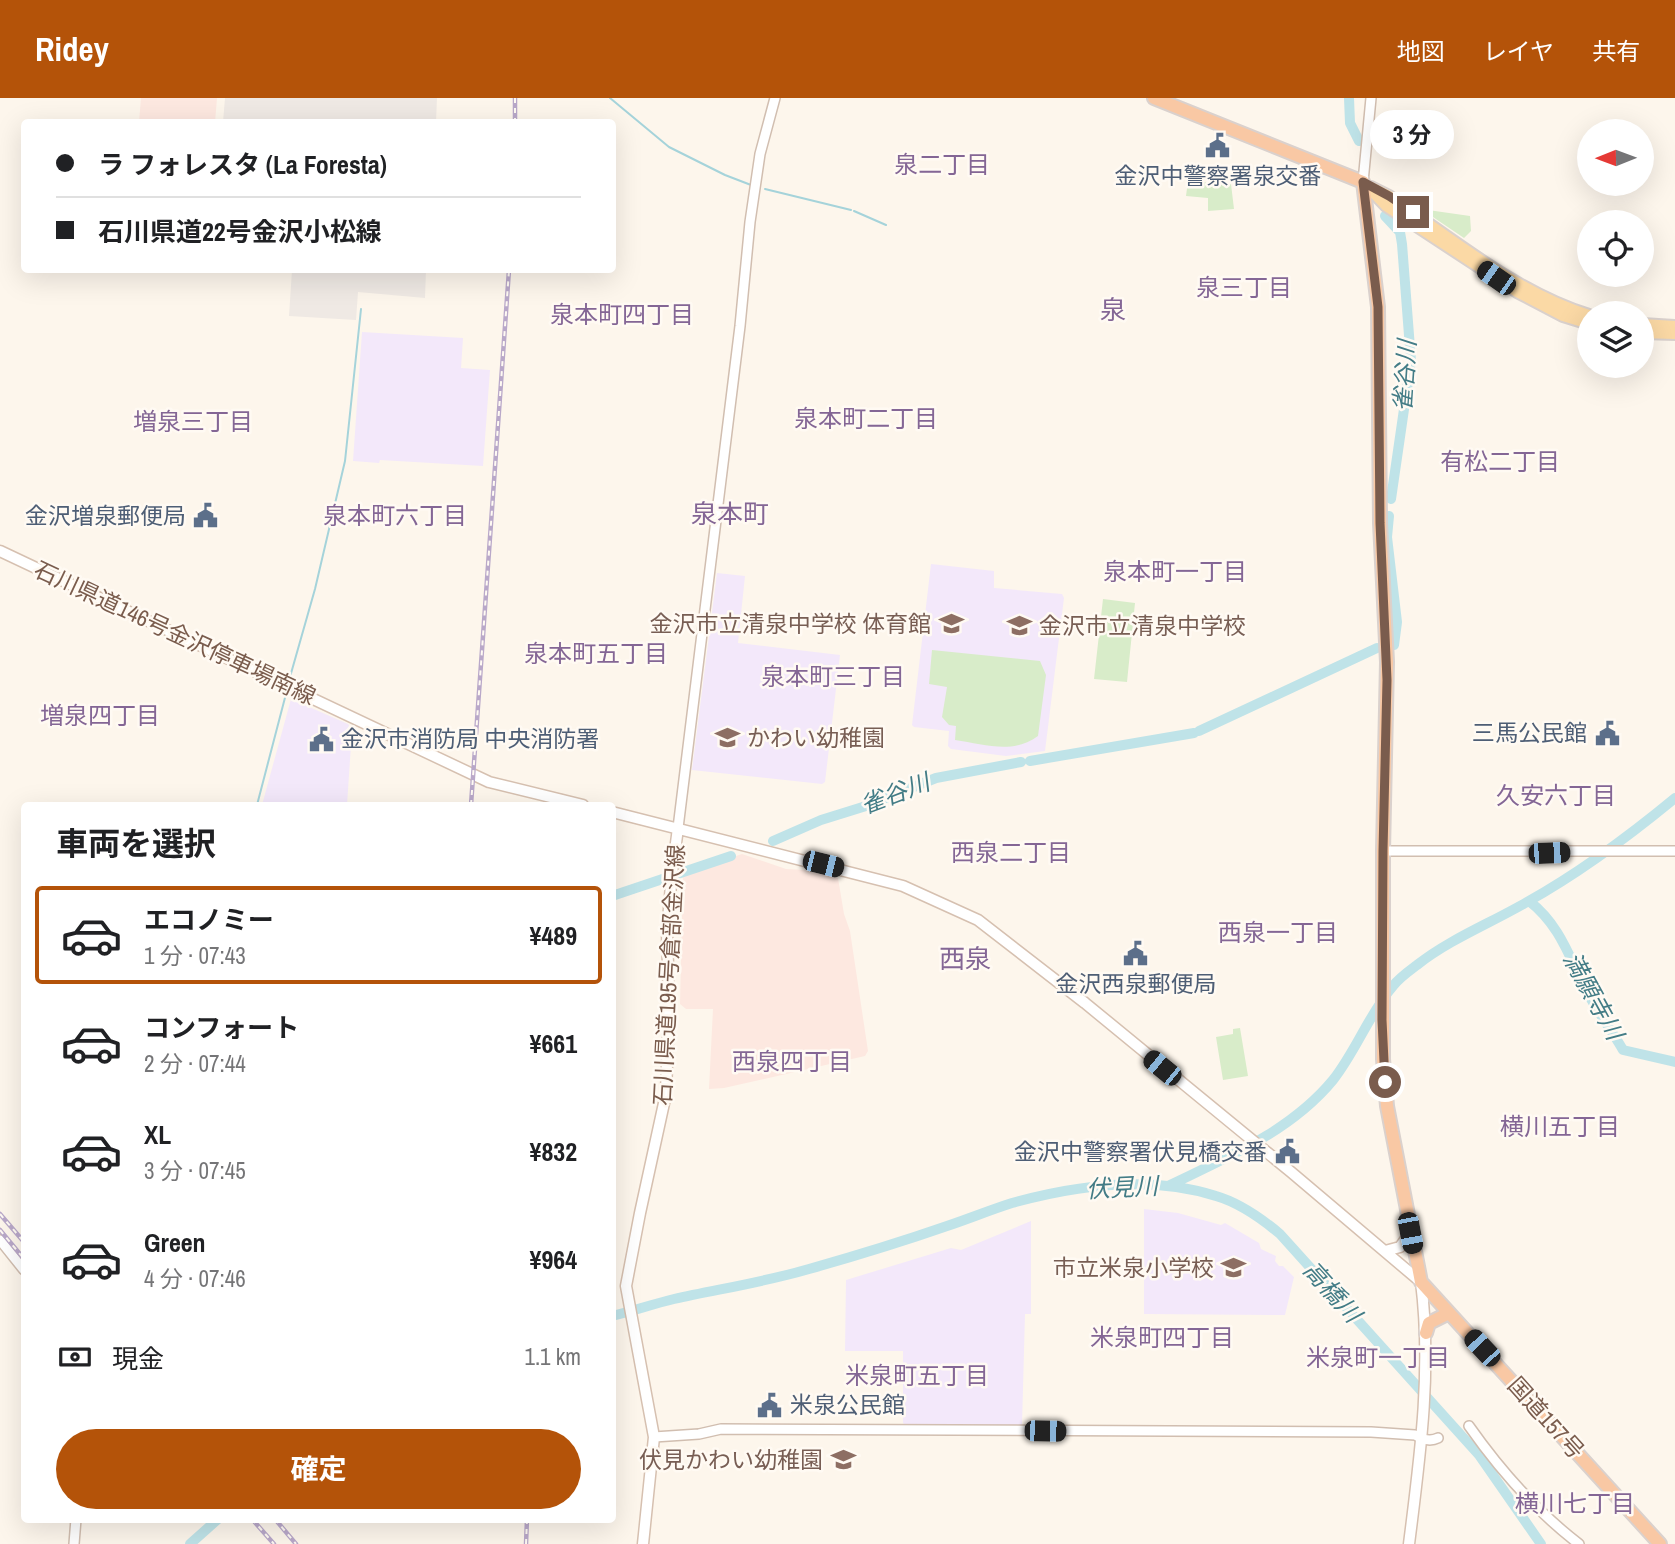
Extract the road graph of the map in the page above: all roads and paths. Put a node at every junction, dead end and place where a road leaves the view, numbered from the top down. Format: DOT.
graph roads {
  1 [pos="775,98"];
  2 [pos="1154,98"];
  3 [pos="1371,98"];
  4 [pos="1363,182"];
  5 [pos="1577,310"];
  6 [pos="1577,320"];
  7 [pos="1654,325"];
  8 [pos="1675,326"];
  9 [pos="1654,333"];
  10 [pos="1675,334"];
  11 [pos="0,551"];
  12 [pos="571,802"];
  13 [pos="616,813"];
  14 [pos="678,828"];
  15 [pos="1383,851"];
  16 [pos="1675,851"];
  17 [pos="1410,1233"];
  18 [pos="0,1240"];
  19 [pos="1385,1251"];
  20 [pos="21,1266"];
  21 [pos="1421,1282"];
  22 [pos="1449,1313"];
  23 [pos="1426,1333"];
  24 [pos="1469,1426"];
  25 [pos="654,1437"];
  26 [pos="1438,1438"];
  27 [pos="1421,1439"];
  28 [pos="76,1523"];
  29 [pos="74,1544"];
  30 [pos="643,1544"];
  31 [pos="1409,1544"];
  32 [pos="1579,1544"];
  33 [pos="1660,1544"];
  1 -- 14 [label="street"];
  2 -- 4 [label="highway"];
  3 -- 4 [label="street"];
  4 -- 5 [label="main road"];
  4 -- 6 [label="main road"];
  4 -- 15 [label="highway, 国道157号"];
  7 -- 8 [label="main road"];
  9 -- 10 [label="main road"];
  11 -- 12 [label="main road, 石川県道146号金沢停車場南線"];
  13 -- 14 [label="main road"];
  14 -- 19 [label="main road"];
  14 -- 25 [label="main road, 石川県道195号倉部金沢線"];
  15 -- 16 [label="street"];
  15 -- 17 [label="highway, 国道157号"];
  17 -- 19 [label="main road"];
  17 -- 21 [label="highway, 国道157号"];
  18 -- 20 [label="street"];
  19 -- 21 [label="main road"];
  21 -- 22 [label="highway, 国道157号"];
  21 -- 23 [label="main road"];
  22 -- 23 [label="highway"];
  22 -- 33 [label="highway, 国道157号"];
  23 -- 27 [label="main road"];
  24 -- 32 [label="street"];
  25 -- 27 [label="street"];
  25 -- 30 [label="main road"];
  26 -- 27 [label="street"];
  27 -- 31 [label="main road"];
  28 -- 29 [label="street"];
}
